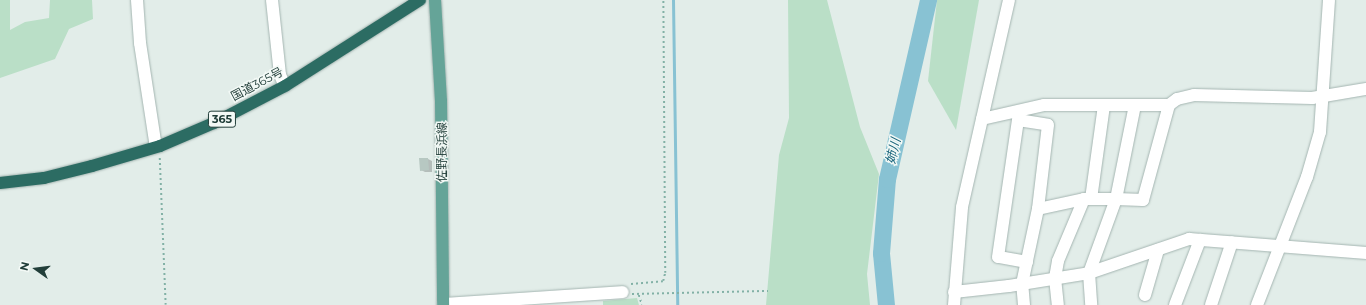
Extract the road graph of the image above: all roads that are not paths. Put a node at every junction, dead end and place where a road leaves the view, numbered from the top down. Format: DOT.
graph roads {
  1 [pos="137,0"];
  2 [pos="272,0"];
  3 [pos="420,0"];
  4 [pos="435,0"];
  5 [pos="1009,0"];
  6 [pos="1329,0"];
  7 [pos="284,86"];
  8 [pos="1366,89"];
  9 [pos="1322,96"];
  10 [pos="1104,105"];
  11 [pos="1135,105"];
  12 [pos="1169,105"];
  13 [pos="982,119"];
  14 [pos="158,146"];
  15 [pos="0,183"];
  16 [pos="1088,199"];
  17 [pos="1116,199"];
  18 [pos="1038,209"];
  19 [pos="1200,240"];
  20 [pos="1232,242"];
  21 [pos="1282,245"];
  22 [pos="1158,250"];
  23 [pos="1366,253"];
  24 [pos="1027,262"];
  25 [pos="1089,273"];
  26 [pos="1055,278"];
  27 [pos="1022,284"];
  28 [pos="623,292"];
  29 [pos="954,292"];
  30 [pos="1145,295"];
  31 [pos="443,305"];
  32 [pos="954,305"];
  33 [pos="1024,305"];
  34 [pos="1058,305"];
  35 [pos="1091,305"];
  36 [pos="1175,305"];
  37 [pos="1211,305"];
  38 [pos="1257,305"];
  1 -- 14 [label="street"];
  2 -- 7 [label="street"];
  3 -- 7 [label="highway, 国道365号 / 365"];
  4 -- 31 [label="main road, 佐野長浜線"];
  5 -- 13 [label="street"];
  6 -- 9 [label="street"];
  7 -- 14 [label="highway, 国道365号 / 365"];
  8 -- 9 [label="street"];
  9 -- 12 [label="street"];
  9 -- 21 [label="street"];
  10 -- 11 [label="street"];
  10 -- 13 [label="street"];
  10 -- 16 [label="street"];
  11 -- 12 [label="street"];
  11 -- 17 [label="street"];
  12 -- 17 [label="street"];
  13 -- 29 [label="street"];
  14 -- 15 [label="highway, 国道365号 / 365"];
  16 -- 17 [label="street"];
  16 -- 18 [label="street"];
  16 -- 26 [label="street"];
  17 -- 25 [label="street"];
  18 -- 24 [label="street"];
  18 -- 24 [label="street"];
  19 -- 20 [label="street"];
  19 -- 22 [label="street"];
  19 -- 36 [label="street"];
  20 -- 21 [label="street"];
  20 -- 37 [label="street"];
  21 -- 23 [label="street"];
  21 -- 38 [label="street"];
  22 -- 25 [label="street"];
  22 -- 30 [label="street"];
  24 -- 27 [label="street"];
  25 -- 26 [label="street"];
  25 -- 35 [label="street"];
  26 -- 27 [label="street"];
  26 -- 34 [label="street"];
  27 -- 29 [label="street"];
  27 -- 33 [label="street"];
  28 -- 31 [label="street"];
  29 -- 32 [label="street"];
}
